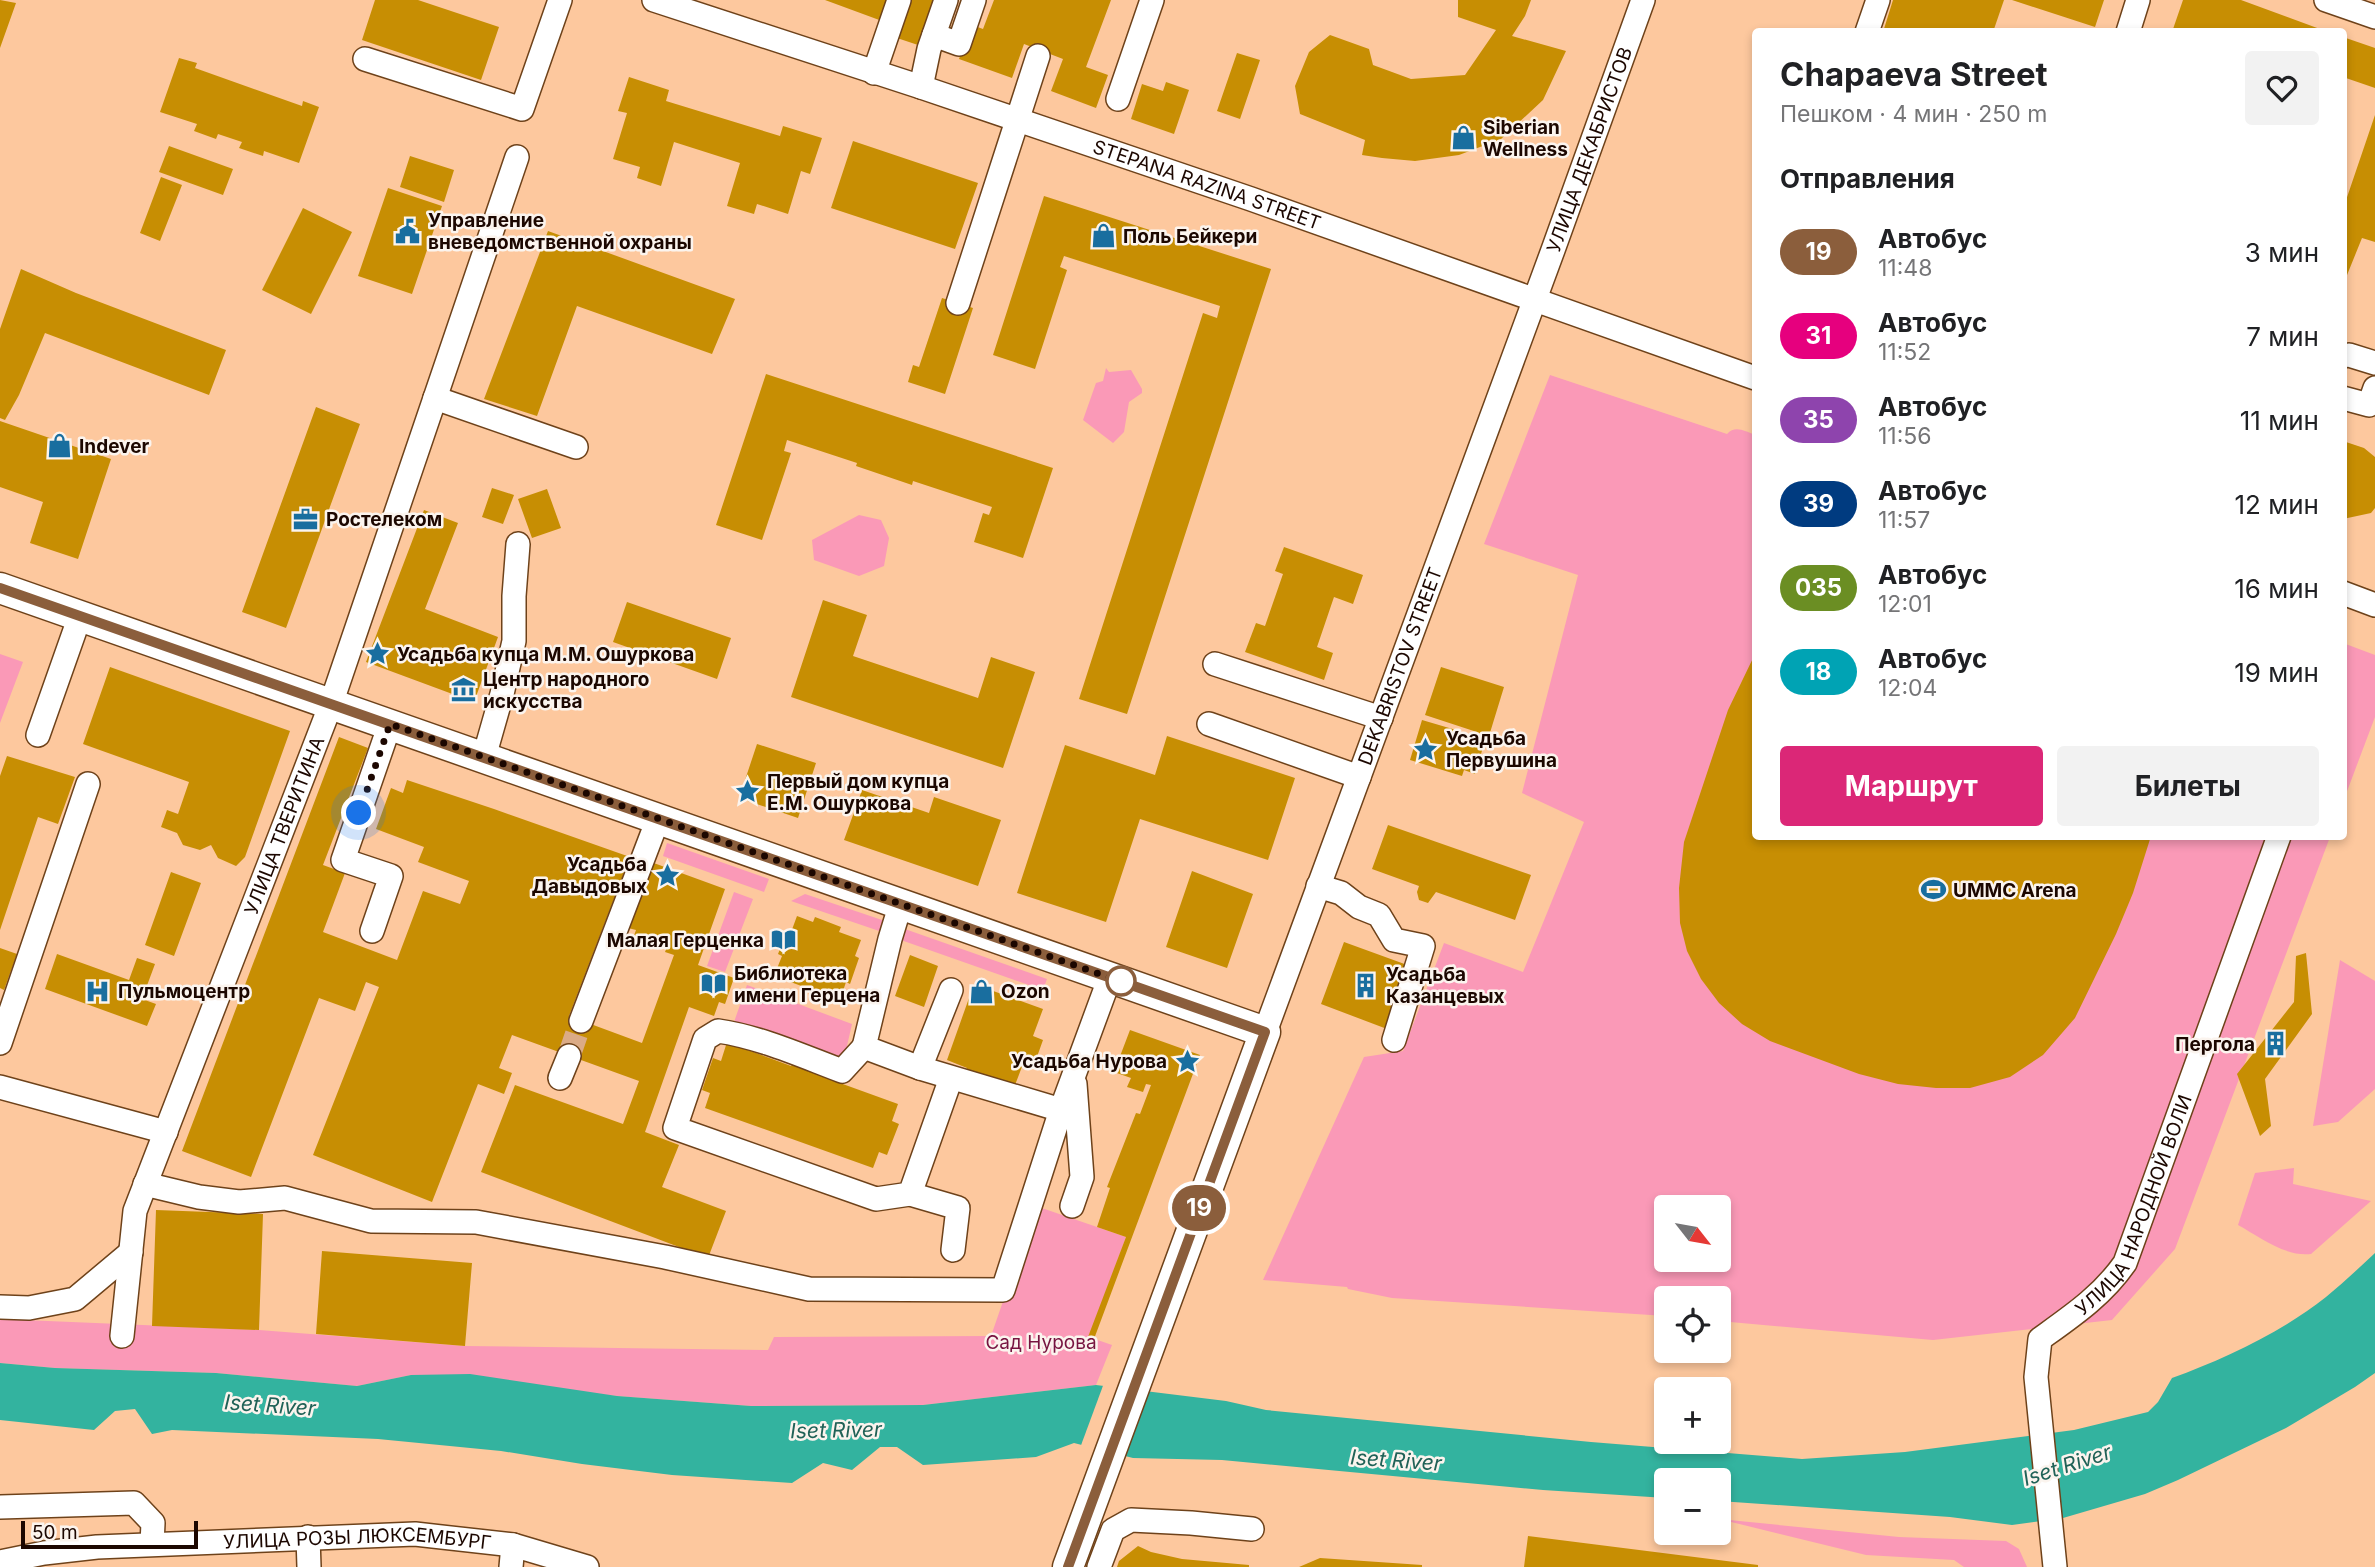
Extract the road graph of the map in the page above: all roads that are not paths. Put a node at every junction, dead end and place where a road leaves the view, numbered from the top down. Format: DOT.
graph roads {
  1 [pos="560,0"];
  2 [pos="654,0"];
  3 [pos="899,0"];
  4 [pos="946,0"];
  5 [pos="974,0"];
  6 [pos="1152,0"];
  7 [pos="1643,0"];
  8 [pos="1878,0"];
  9 [pos="2138,0"];
  10 [pos="2326,0"];
  11 [pos="2375,17"];
  12 [pos="1868,28"];
  13 [pos="2129,28"];
  14 [pos="934,35"];
  15 [pos="1038,56"];
  16 [pos="365,59"];
  17 [pos="874,73"];
  18 [pos="921,87"];
  19 [pos="1118,99"];
  20 [pos="1016,120"];
  21 [pos="517,157"];
  22 [pos="1535,300"];
  23 [pos="958,303"];
  24 [pos="2347,355"];
  25 [pos="2375,363"];
  26 [pos="1752,377"];
  27 [pos="2375,388"];
  28 [pos="435,398"];
  29 [pos="2347,399"];
  30 [pos="576,447"];
  31 [pos="518,544"];
  32 [pos="0,588"];
  33 [pos="2347,594"];
  34 [pos="2375,605"];
  35 [pos="80,616"];
  36 [pos="1215,664"];
  37 [pos="331,704"];
  38 [pos="1381,718"];
  39 [pos="390,724"];
  40 [pos="1209,724"];
  41 [pos="38,736"];
  42 [pos="484,757"];
  43 [pos="1359,777"];
  44 [pos="88,784"];
  45 [pos="658,818"];
  46 [pos="2277,840"];
  47 [pos="1318,886"];
  48 [pos="901,903"];
  49 [pos="372,931"];
  50 [pos="1110,977"];
  51 [pos="951,990"];
  52 [pos="581,1021"];
  53 [pos="1265,1032"];
  54 [pos="1394,1040"];
  55 [pos="0,1043"];
  56 [pos="864,1047"];
  57 [pos="569,1056"];
  58 [pos="920,1068"];
  59 [pos="1074,1073"];
  60 [pos="560,1078"];
  61 [pos="951,1078"];
  62 [pos="0,1087"];
  63 [pos="1061,1110"];
  64 [pos="166,1132"];
  65 [pos="145,1184"];
  66 [pos="910,1194"];
  67 [pos="1072,1206"];
  68 [pos="953,1250"];
  69 [pos="131,1252"];
  70 [pos="0,1307"];
  71 [pos="122,1336"];
  72 [pos="0,1507"];
  73 [pos="1252,1529"];
  74 [pos="308,1537"];
  75 [pos="152,1544"];
  76 [pos="512,1556"];
  77 [pos="0,1562"];
  78 [pos="309,1567"];
  79 [pos="587,1567"];
  80 [pos="1068,1567"];
  81 [pos="1099,1567"];
  82 [pos="2055,1567"];
  1 -- 16 [label="street"];
  2 -- 17 [label="street, STEPANA RAZINA STREET"];
  3 -- 17 [label="street"];
  4 -- 14 [label="street"];
  5 -- 14 [label="street"];
  6 -- 19 [label="street"];
  7 -- 22 [label="street, УЛИЦА ДЕКАБРИСТОВ"];
  8 -- 12 [label="street"];
  9 -- 13 [label="street"];
  10 -- 11 [label="street"];
  14 -- 18 [label="street"];
  15 -- 20 [label="street"];
  17 -- 18 [label="street, STEPANA RAZINA STREET"];
  18 -- 20 [label="street, STEPANA RAZINA STREET"];
  20 -- 22 [label="street, STEPANA RAZINA STREET"];
  20 -- 23 [label="street"];
  21 -- 28 [label="street, УЛИЦА ТВЕРИТИНА"];
  22 -- 26 [label="street, STEPANA RAZINA STREET"];
  22 -- 38 [label="street, DEKABRISTOV STREET"];
  24 -- 25 [label="street"];
  27 -- 29 [label="street"];
  28 -- 30 [label="street"];
  28 -- 37 [label="street, УЛИЦА ТВЕРИТИНА"];
  31 -- 42 [label="street"];
  32 -- 35 [label="main road"];
  33 -- 34 [label="street"];
  35 -- 37 [label="main road"];
  35 -- 41 [label="street"];
  36 -- 38 [label="street"];
  37 -- 39 [label="main road"];
  37 -- 64 [label="street, УЛИЦА ТВЕРИТИНА"];
  38 -- 43 [label="street, DEKABRISTOV STREET"];
  39 -- 42 [label="main road"];
  39 -- 49 [label="street"];
  40 -- 43 [label="street"];
  42 -- 45 [label="main road"];
  43 -- 47 [label="street, DEKABRISTOV STREET"];
  44 -- 55 [label="street"];
  45 -- 48 [label="main road"];
  45 -- 52 [label="street"];
  46 -- 82 [label="street, УЛИЦА НАРОДНОЙ ВОЛИ"];
  47 -- 53 [label="street, DEKABRISTOV STREET"];
  47 -- 54 [label="street"];
  48 -- 50 [label="main road"];
  48 -- 56 [label="street"];
  50 -- 53 [label="main road"];
  50 -- 59 [label="street"];
  51 -- 58 [label="street"];
  53 -- 80 [label="main road"];
  56 -- 58 [label="street"];
  56 -- 66 [label="street"];
  57 -- 60 [label="street"];
  58 -- 61 [label="street"];
  59 -- 63 [label="street"];
  59 -- 67 [label="street"];
  61 -- 63 [label="street"];
  61 -- 66 [label="street"];
  62 -- 64 [label="street"];
  63 -- 65 [label="street"];
  64 -- 65 [label="street, УЛИЦА ТВЕРИТИНА"];
  65 -- 69 [label="street, УЛИЦА ТВЕРИТИНА"];
  66 -- 68 [label="street"];
  69 -- 70 [label="street"];
  69 -- 71 [label="street, УЛИЦА ТВЕРИТИНА"];
  72 -- 75 [label="street"];
  73 -- 81 [label="street"];
  74 -- 75 [label="street, УЛИЦА РОЗЫ ЛЮКСЕМБУРГ"];
  74 -- 76 [label="street, УЛИЦА РОЗЫ ЛЮКСЕМБУРГ"];
  74 -- 78 [label="street"];
  75 -- 77 [label="street, УЛИЦА РОЗЫ ЛЮКСЕМБУРГ"];
  76 -- 79 [label="street, УЛИЦА РОЗЫ ЛЮКСЕМБУРГ"];
}
